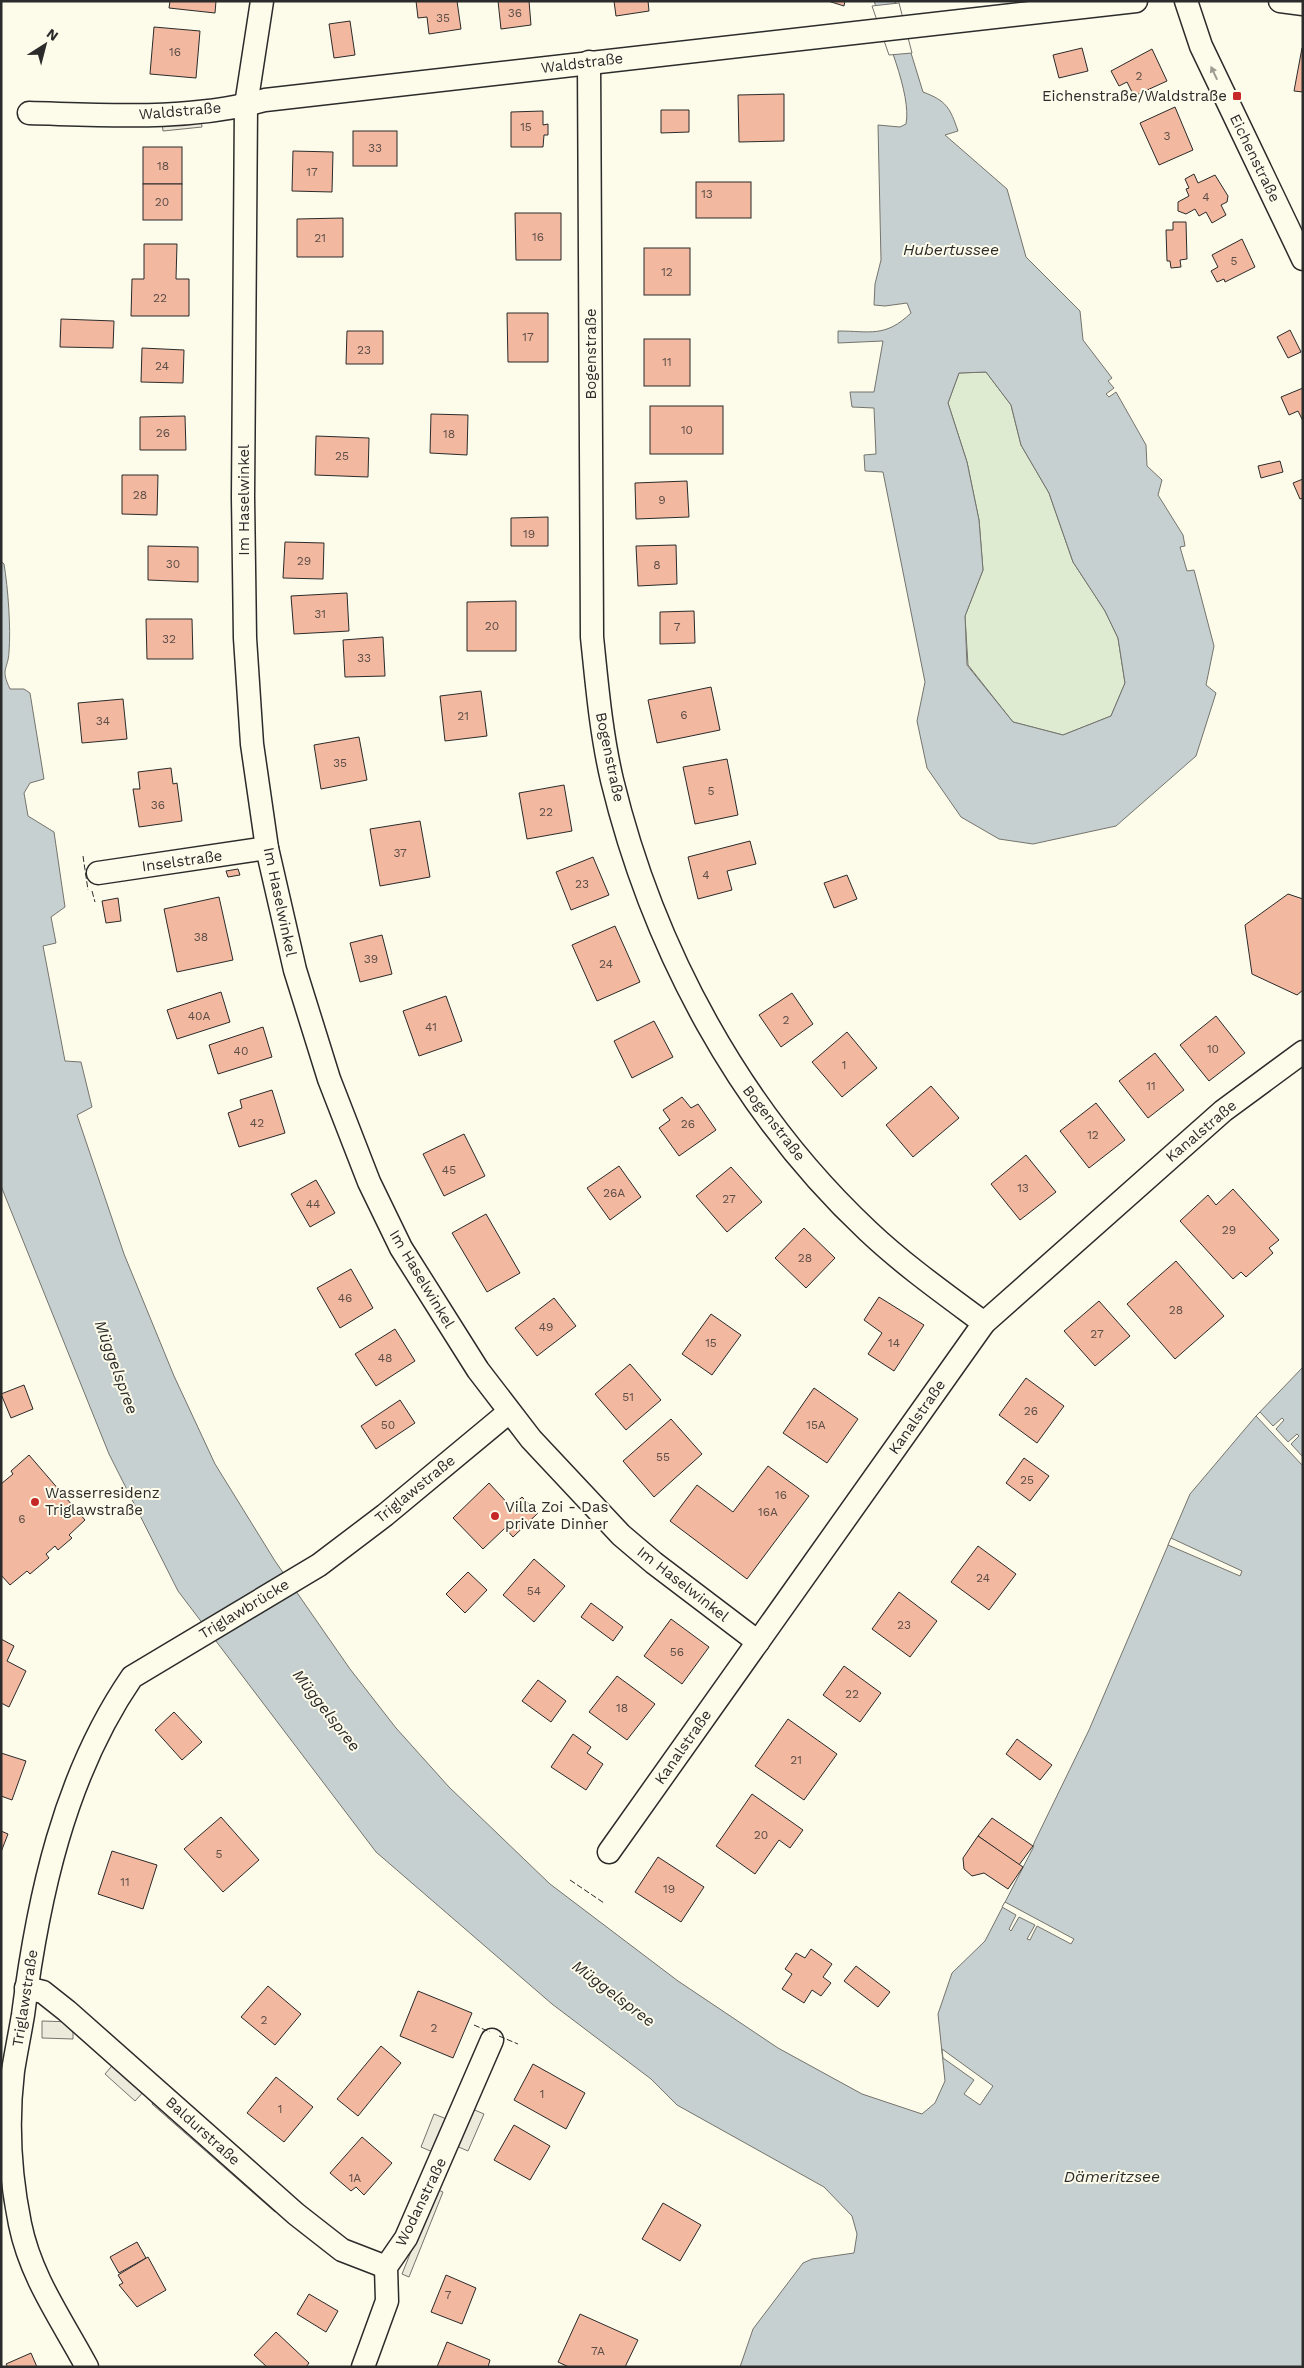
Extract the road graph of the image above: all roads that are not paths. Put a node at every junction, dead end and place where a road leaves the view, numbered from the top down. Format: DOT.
graph roads {
  1 [pos="262,1"];
  2 [pos="1136,1"];
  3 [pos="1186,1"];
  4 [pos="1280,1"];
  5 [pos="1303,4"];
  6 [pos="589,62"];
  7 [pos="246,105"];
  8 [pos="29,113"];
  9 [pos="1303,259"];
  10 [pos="267,848"];
  11 [pos="98,873"];
  12 [pos="1303,1052"];
  13 [pos="984,1323"];
  14 [pos="510,1412"];
  15 [pos="319,1565"];
  16 [pos="758,1642"];
  17 [pos="170,1654"];
  18 [pos="609,1852"];
  19 [pos="26,1988"];
  20 [pos="492,2040"];
  21 [pos="386,2267"];
  22 [pos="87,2367"];
  23 [pos="363,2367"];
  1 -- 7 [label="street, Im Haselwinkel"];
  2 -- 6 [label="street, Waldstraße"];
  9 -- 3 [label="street, Eichenstraße, one-way"];
  4 -- 5 [label="street"];
  6 -- 7 [label="street, Waldstraße"];
  6 -- 13 [label="street, Bogenstraße"];
  7 -- 8 [label="street, Waldstraße"];
  7 -- 10 [label="street, Im Haselwinkel"];
  10 -- 11 [label="street, Inselstraße"];
  10 -- 14 [label="street, Im Haselwinkel"];
  12 -- 13 [label="street, Kanalstraße"];
  13 -- 16 [label="street, Kanalstraße"];
  14 -- 15 [label="street, Triglawstraße"];
  14 -- 16 [label="street, Im Haselwinkel"];
  15 -- 17 [label="street, Triglawbrücke"];
  16 -- 18 [label="street, Kanalstraße"];
  17 -- 19 [label="street, Triglawstraße"];
  19 -- 21 [label="street, Baldurstraße"];
  19 -- 22 [label="street, Triglawstraße"];
  20 -- 21 [label="street, Wodanstraße"];
  21 -- 23 [label="street"];
}
